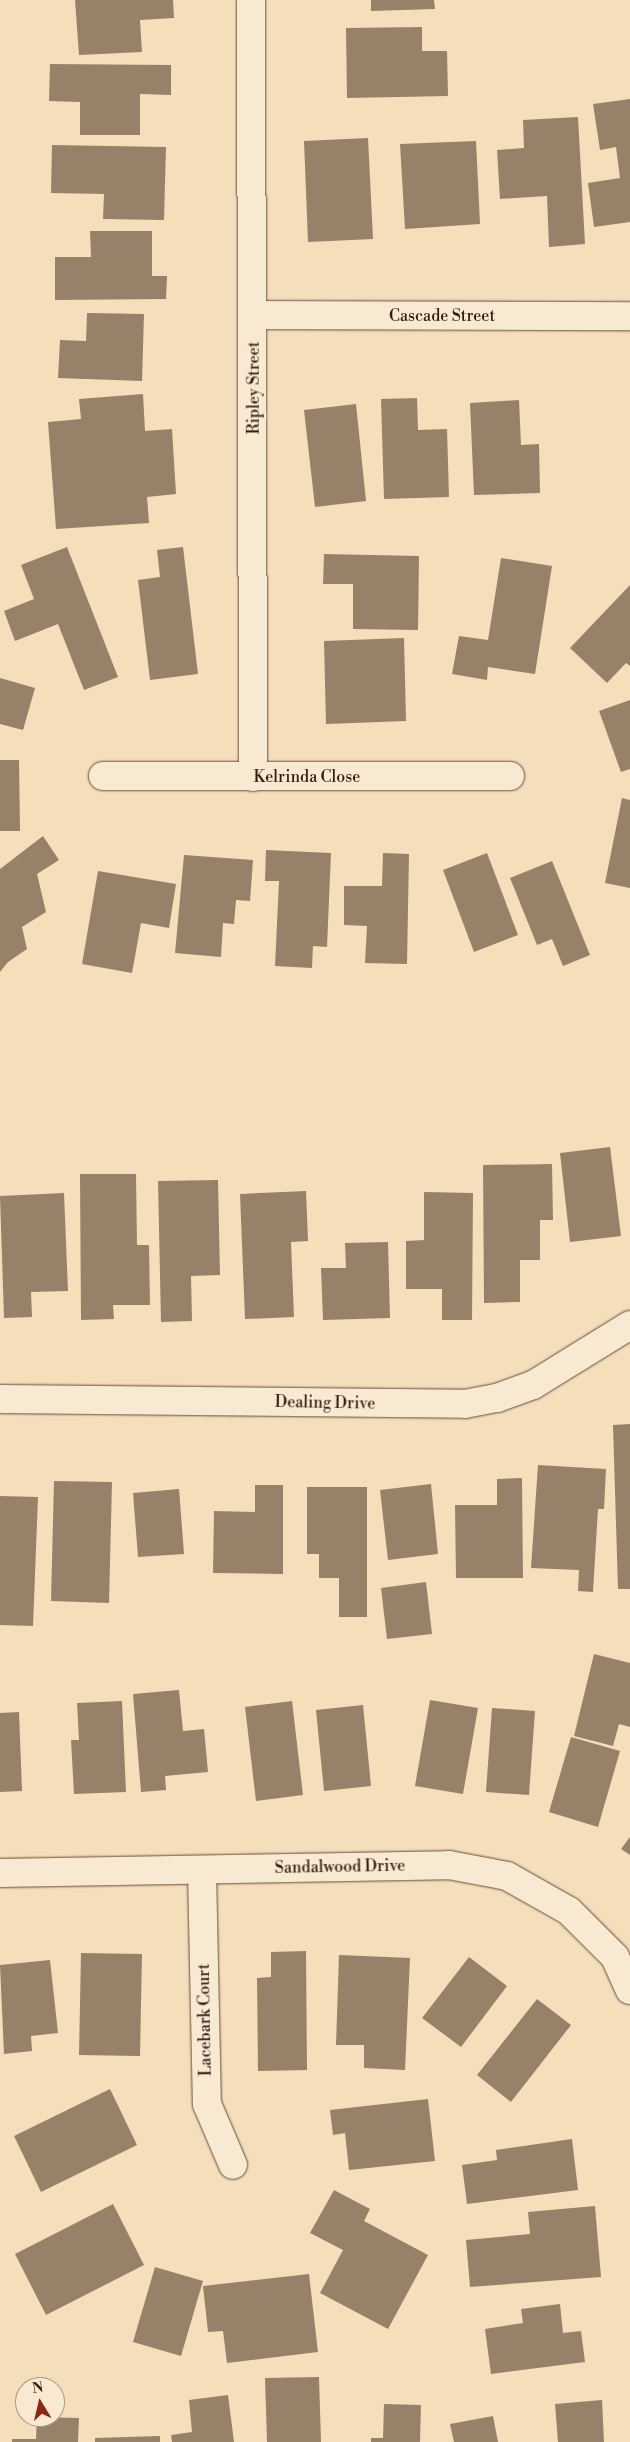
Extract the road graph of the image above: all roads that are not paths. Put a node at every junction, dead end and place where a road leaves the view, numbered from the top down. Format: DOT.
graph roads {
  1 [pos="251,0"];
  2 [pos="254,316"];
  3 [pos="630,316"];
  4 [pos="103,776"];
  5 [pos="510,776"];
  6 [pos="254,777"];
  7 [pos="630,1325"];
  8 [pos="0,1398"];
  9 [pos="202,1870"];
  10 [pos="0,1873"];
  11 [pos="630,1990"];
  12 [pos="233,2165"];
  1 -- 2 [label="street, Ripley Street"];
  2 -- 3 [label="street, Cascade Street"];
  2 -- 6 [label="street, Ripley Street"];
  4 -- 6 [label="street, Kelrinda Close"];
  5 -- 6 [label="street, Kelrinda Close"];
  7 -- 8 [label="street, Dealing Drive"];
  9 -- 10 [label="street, Sandalwood Drive"];
  9 -- 11 [label="street, Sandalwood Drive"];
  9 -- 12 [label="street, Lacebark Court"];
}
